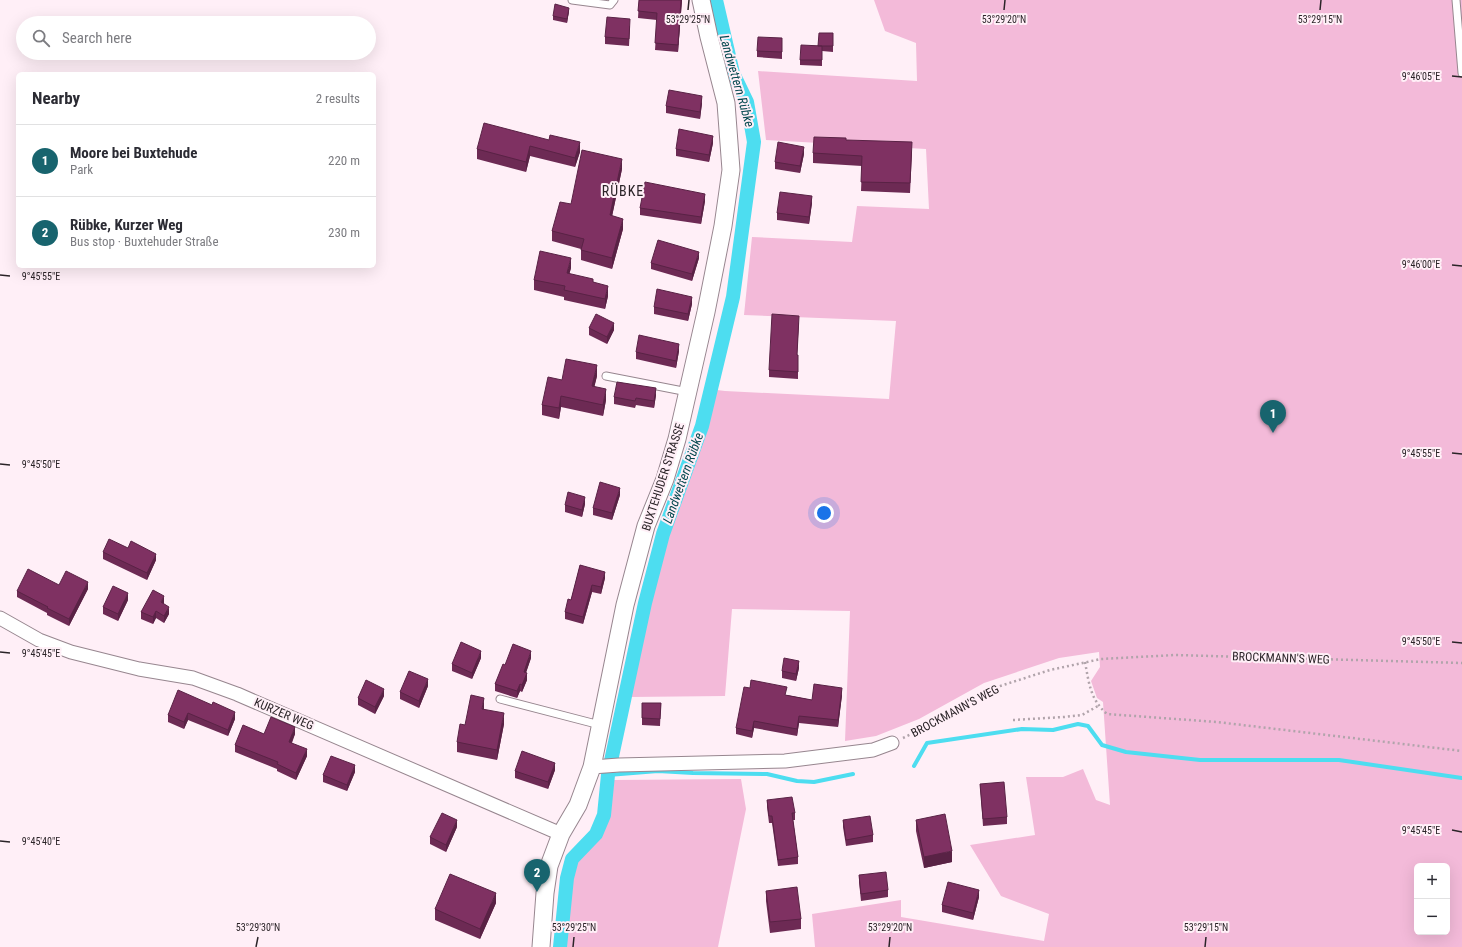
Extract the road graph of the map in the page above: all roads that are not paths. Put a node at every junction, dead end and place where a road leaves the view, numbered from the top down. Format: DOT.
graph roads {
  1 [pos="572,0"];
  2 [pos="614,0"];
  3 [pos="701,0"];
  4 [pos="1456,0"];
  5 [pos="1462,73"];
  6 [pos="606,376"];
  7 [pos="688,392"];
  8 [pos="0,618"];
  9 [pos="500,698"];
  10 [pos="600,726"];
  11 [pos="892,743"];
  12 [pos="597,767"];
  13 [pos="562,834"];
  14 [pos="541,947"];
  1 -- 2 [label="lane"];
  3 -- 7 [label="street, BUXTEHUDER STRASSE"];
  4 -- 5 [label="lane"];
  6 -- 7 [label="lane"];
  7 -- 10 [label="street, BUXTEHUDER STRASSE"];
  8 -- 13 [label="street, KURZER WEG"];
  9 -- 10 [label="lane"];
  10 -- 12 [label="street, BUXTEHUDER STRASSE"];
  11 -- 12 [label="street"];
  12 -- 13 [label="street, BUXTEHUDER STRASSE"];
  13 -- 14 [label="street, BUXTEHUDER STRASSE"];
}
